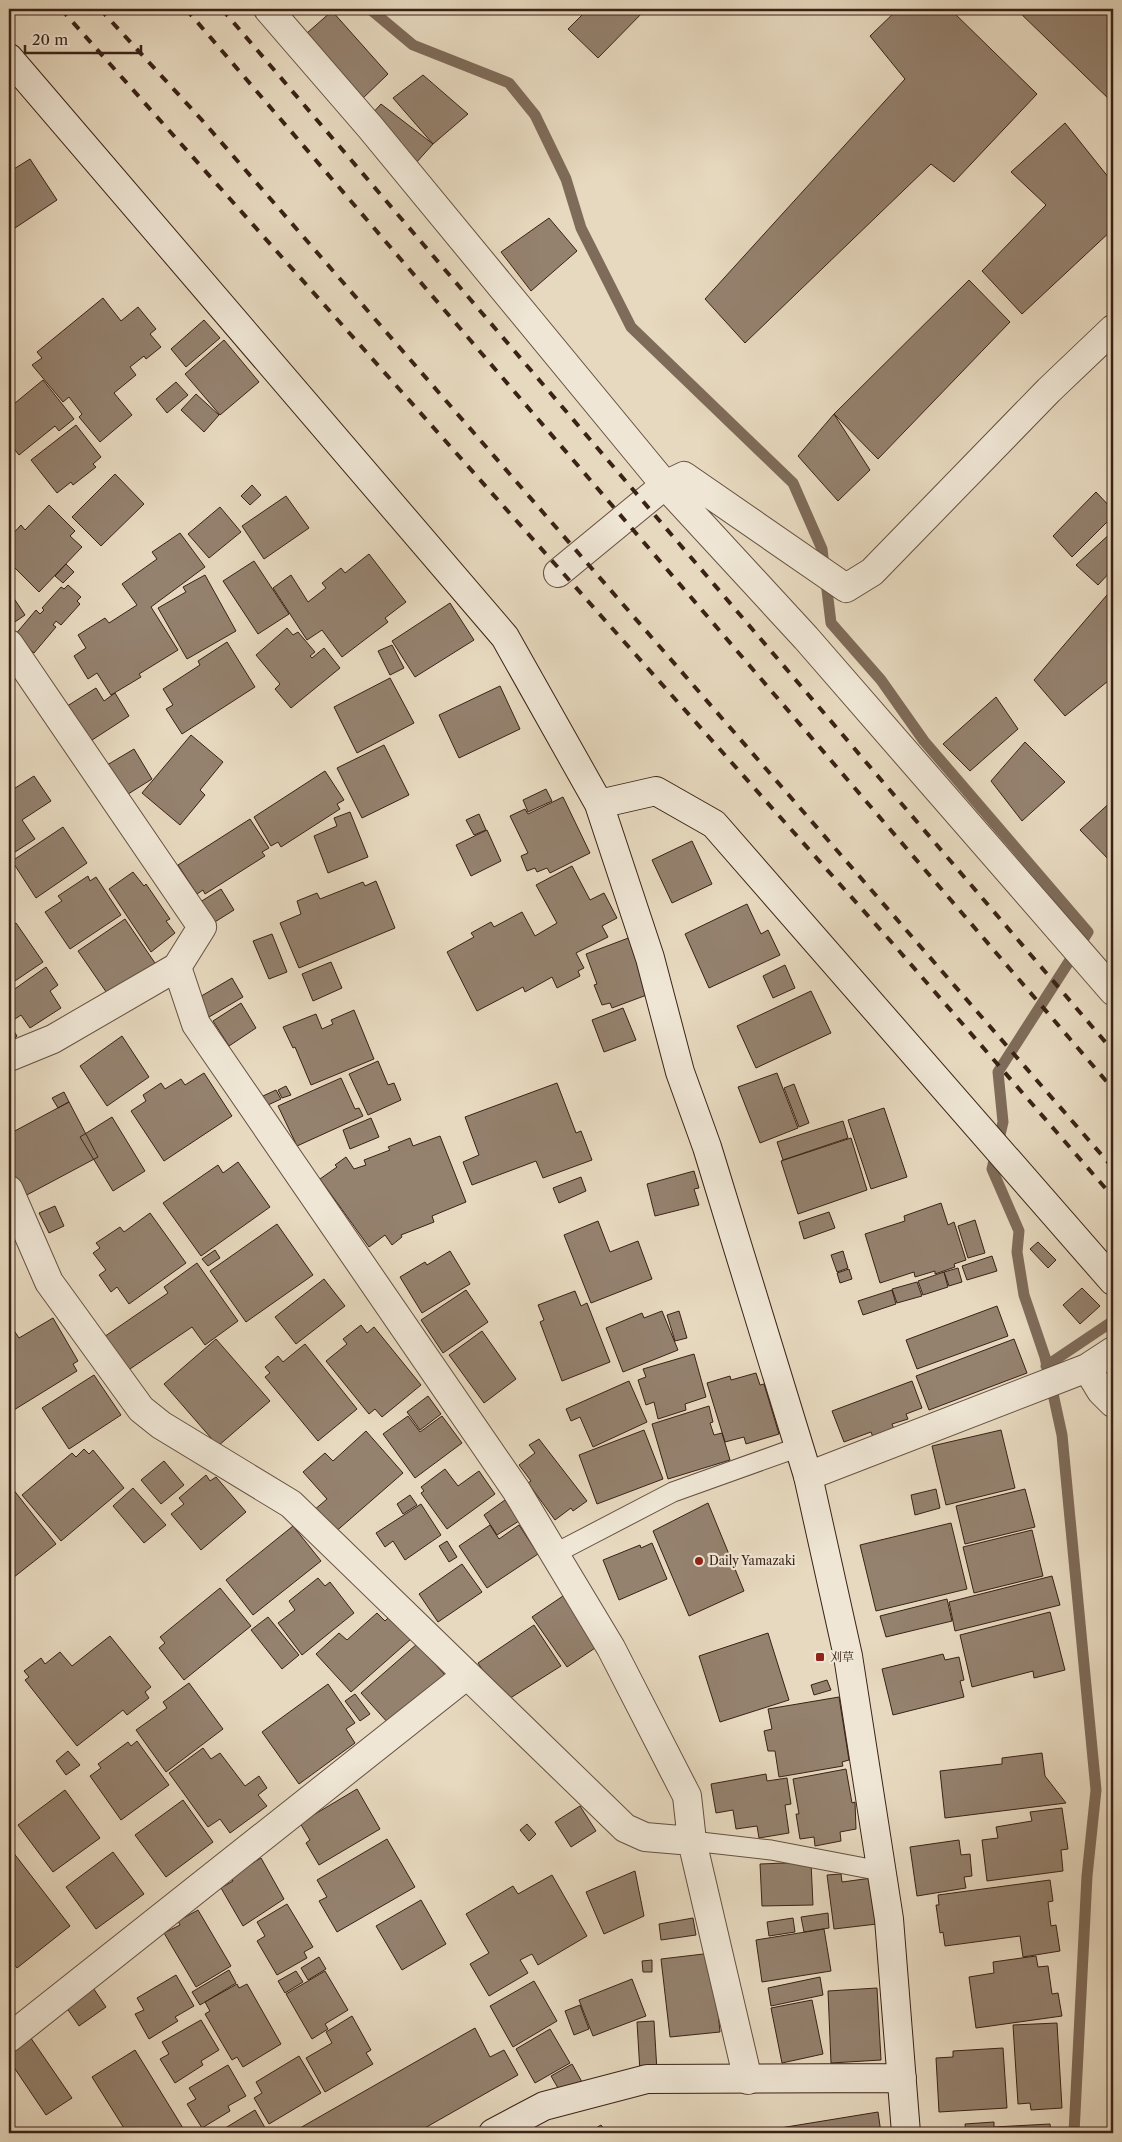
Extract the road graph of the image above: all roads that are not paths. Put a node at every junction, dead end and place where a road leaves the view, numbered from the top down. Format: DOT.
graph roads {
  1 [pos="268,9"];
  2 [pos="9,58"];
  3 [pos="1113,329"];
  4 [pos="665,485"];
  5 [pos="558,573"];
  6 [pos="9,644"];
  7 [pos="599,804"];
  8 [pos="177,967"];
  9 [pos="1108,973"];
  10 [pos="9,1057"];
  11 [pos="9,1190"];
  12 [pos="1113,1281"];
  13 [pos="1113,1351"];
  14 [pos="1087,1368"];
  15 [pos="1113,1403"];
  16 [pos="799,1447"];
  17 [pos="808,1476"];
  18 [pos="554,1554"];
  19 [pos="467,1675"];
  20 [pos="692,1841"];
  21 [pos="881,1871"];
  22 [pos="9,2038"];
  23 [pos="902,2078"];
  24 [pos="748,2080"];
  25 [pos="493,2133"];
  26 [pos="906,2133"];
  1 -- 4 [label="street"];
  2 -- 7 [label="street"];
  3 -- 4 [label="street"];
  4 -- 5 [label="street"];
  4 -- 9 [label="street"];
  6 -- 8 [label="street"];
  7 -- 12 [label="street"];
  7 -- 16 [label="street"];
  8 -- 10 [label="street"];
  8 -- 18 [label="street"];
  11 -- 19 [label="street"];
  13 -- 14 [label="street"];
  14 -- 15 [label="street"];
  14 -- 17 [label="street"];
  16 -- 17 [label="street"];
  16 -- 18 [label="lane"];
  17 -- 21 [label="street"];
  18 -- 20 [label="street"];
  19 -- 20 [label="street"];
  19 -- 22 [label="street"];
  20 -- 21 [label="lane"];
  20 -- 24 [label="street"];
  21 -- 23 [label="street"];
  23 -- 24 [label="street"];
  23 -- 26 [label="street"];
  24 -- 25 [label="street"];
}
